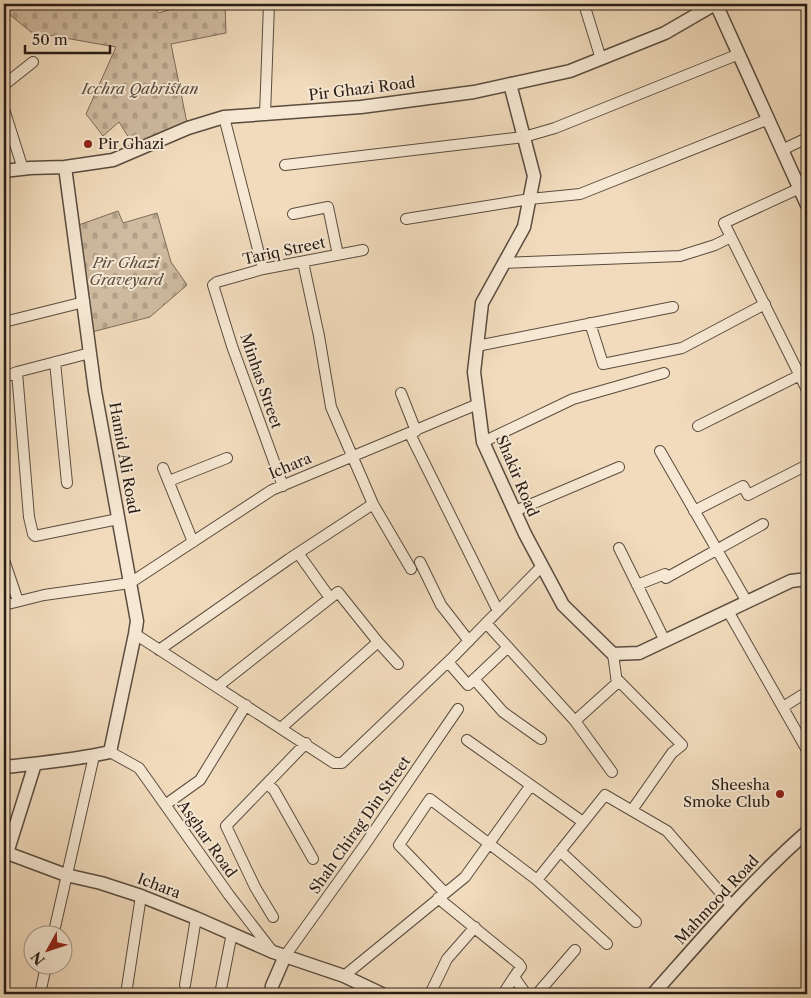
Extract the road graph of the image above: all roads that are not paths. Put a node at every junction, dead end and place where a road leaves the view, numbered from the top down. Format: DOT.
graph roads {
  1 [pos="269,4"];
  2 [pos="584,4"];
  3 [pos="716,4"];
  4 [pos="739,54"];
  5 [pos="601,59"];
  6 [pos="33,62"];
  7 [pos="510,84"];
  8 [pos="4,85"];
  9 [pos="4,108"];
  10 [pos="264,115"];
  11 [pos="224,117"];
  12 [pos="769,119"];
  13 [pos="524,137"];
  14 [pos="807,138"];
  15 [pos="782,150"];
  16 [pos="285,165"];
  17 [pos="65,167"];
  18 [pos="23,169"];
  19 [pos="4,171"];
  20 [pos="800,188"];
  21 [pos="530,199"];
  22 [pos="807,205"];
  23 [pos="293,214"];
  24 [pos="406,219"];
  25 [pos="731,237"];
  26 [pos="363,250"];
  27 [pos="338,256"];
  28 [pos="303,262"];
  29 [pos="504,263"];
  30 [pos="263,269"];
  31 [pos="213,285"];
  32 [pos="84,302"];
  33 [pos="765,304"];
  34 [pos="673,307"];
  35 [pos="4,322"];
  36 [pos="590,323"];
  37 [pos="477,346"];
  38 [pos="90,353"];
  39 [pos="55,362"];
  40 [pos="17,372"];
  41 [pos="664,373"];
  42 [pos="800,375"];
  43 [pos="4,377"];
  44 [pos="807,390"];
  45 [pos="401,393"];
  46 [pos="478,404"];
  47 [pos="698,426"];
  48 [pos="413,432"];
  49 [pos="483,442"];
  50 [pos="660,451"];
  51 [pos="227,458"];
  52 [pos="352,458"];
  53 [pos="807,466"];
  54 [pos="619,467"];
  55 [pos="164,468"];
  56 [pos="169,481"];
  57 [pos="66,483"];
  58 [pos="283,486"];
  59 [pos="372,504"];
  60 [pos="515,511"];
  61 [pos="694,511"];
  62 [pos="118,519"];
  63 [pos="763,524"];
  64 [pos="194,542"];
  65 [pos="619,548"];
  66 [pos="716,549"];
  67 [pos="298,553"];
  68 [pos="4,560"];
  69 [pos="420,562"];
  70 [pos="542,566"];
  71 [pos="411,569"];
  72 [pos="807,578"];
  73 [pos="130,584"];
  74 [pos="637,585"];
  75 [pos="330,598"];
  76 [pos="18,601"];
  77 [pos="747,602"];
  78 [pos="4,605"];
  79 [pos="498,611"];
  80 [pos="728,611"];
  81 [pos="486,623"];
  82 [pos="135,634"];
  83 [pos="469,641"];
  84 [pos="665,641"];
  85 [pos="378,642"];
  86 [pos="508,647"];
  87 [pos="159,650"];
  88 [pos="613,654"];
  89 [pos="448,662"];
  90 [pos="398,664"];
  91 [pos="616,678"];
  92 [pos="474,679"];
  93 [pos="217,687"];
  94 [pos="807,692"];
  95 [pos="246,705"];
  96 [pos="783,708"];
  97 [pos="458,710"];
  98 [pos="575,721"];
  99 [pos="281,728"];
  100 [pos="541,739"];
  101 [pos="467,740"];
  102 [pos="306,743"];
  103 [pos="807,750"];
  104 [pos="110,752"];
  105 [pos="94,756"];
  106 [pos="36,764"];
  107 [pos="4,767"];
  108 [pos="612,772"];
  109 [pos="267,784"];
  110 [pos="531,785"];
  111 [pos="165,805"];
  112 [pos="632,810"];
  113 [pos="583,822"];
  114 [pos="807,832"];
  115 [pos="489,845"];
  116 [pos="6,851"];
  117 [pos="560,852"];
  118 [pos="313,859"];
  119 [pos="66,875"];
  120 [pos="536,880"];
  121 [pos="141,896"];
  122 [pos="441,896"];
  123 [pos="732,906"];
  124 [pos="274,916"];
  125 [pos="196,918"];
  126 [pos="636,922"];
  127 [pos="55,926"];
  128 [pos="474,927"];
  129 [pos="232,933"];
  130 [pos="607,944"];
  131 [pos="575,950"];
  132 [pos="279,954"];
  133 [pos="44,976"];
  134 [pos="344,976"];
  135 [pos="514,977"];
  136 [pos="185,985"];
  137 [pos="363,990"];
  138 [pos="807,991"];
  139 [pos="40,994"];
  140 [pos="126,994"];
  141 [pos="220,994"];
  142 [pos="272,994"];
  143 [pos="382,994"];
  144 [pos="430,994"];
  145 [pos="503,994"];
  146 [pos="526,994"];
  147 [pos="537,994"];
  148 [pos="653,994"];
  149 [pos="804,994"];
  1 -- 10 [label="street"];
  2 -- 5 [label="street"];
  3 -- 4 [label="street"];
  3 -- 5 [label="street, Pir Ghazi Road"];
  4 -- 12 [label="street"];
  4 -- 13 [label="street"];
  5 -- 7 [label="street, Pir Ghazi Road"];
  6 -- 8 [label="street"];
  7 -- 10 [label="street, Pir Ghazi Road"];
  7 -- 13 [label="street, Shakir Road"];
  9 -- 18 [label="street"];
  10 -- 11 [label="street, Pir Ghazi Road"];
  11 -- 17 [label="street, Pir Ghazi Road"];
  11 -- 30 [label="street"];
  12 -- 15 [label="street"];
  12 -- 21 [label="street"];
  13 -- 16 [label="street"];
  13 -- 21 [label="street, Shakir Road"];
  14 -- 15 [label="street"];
  15 -- 20 [label="street"];
  17 -- 18 [label="street, Pir Ghazi Road"];
  17 -- 32 [label="street, Hamid Ali Road"];
  18 -- 19 [label="street, Pir Ghazi Road"];
  20 -- 22 [label="street"];
  20 -- 25 [label="street"];
  21 -- 24 [label="street"];
  21 -- 29 [label="street, Shakir Road"];
  23 -- 27 [label="street"];
  25 -- 29 [label="street"];
  25 -- 33 [label="street"];
  26 -- 27 [label="street, Tariq Street"];
  27 -- 28 [label="street, Tariq Street"];
  28 -- 30 [label="street, Tariq Street"];
  28 -- 52 [label="street"];
  29 -- 37 [label="street, Shakir Road"];
  30 -- 31 [label="street, Tariq Street"];
  31 -- 58 [label="street, Minhas Street"];
  32 -- 35 [label="street"];
  32 -- 38 [label="street, Hamid Ali Road"];
  33 -- 36 [label="street"];
  33 -- 42 [label="street"];
  34 -- 36 [label="street"];
  36 -- 37 [label="street"];
  37 -- 46 [label="street, Shakir Road"];
  38 -- 39 [label="street"];
  38 -- 62 [label="street, Hamid Ali Road"];
  39 -- 40 [label="street"];
  39 -- 57 [label="street"];
  40 -- 43 [label="street"];
  40 -- 62 [label="street"];
  41 -- 49 [label="street"];
  42 -- 44 [label="street"];
  42 -- 47 [label="street"];
  45 -- 48 [label="street"];
  46 -- 48 [label="street, Ichara"];
  46 -- 49 [label="street, Shakir Road"];
  48 -- 52 [label="street, Ichara"];
  48 -- 79 [label="street"];
  49 -- 60 [label="street, Shakir Road"];
  50 -- 61 [label="street"];
  51 -- 56 [label="street"];
  52 -- 58 [label="street, Ichara"];
  52 -- 59 [label="street"];
  53 -- 61 [label="street"];
  54 -- 60 [label="street"];
  55 -- 56 [label="street"];
  56 -- 64 [label="street"];
  58 -- 64 [label="street, Ichara"];
  59 -- 67 [label="street"];
  59 -- 71 [label="street"];
  60 -- 70 [label="street, Shakir Road"];
  61 -- 66 [label="street"];
  62 -- 73 [label="street, Hamid Ali Road"];
  63 -- 66 [label="street"];
  64 -- 73 [label="street, Ichara"];
  65 -- 74 [label="street"];
  66 -- 74 [label="street"];
  66 -- 77 [label="street"];
  67 -- 75 [label="street"];
  67 -- 87 [label="street"];
  68 -- 76 [label="street"];
  69 -- 83 [label="street"];
  70 -- 79 [label="street"];
  70 -- 88 [label="street, Shakir Road"];
  72 -- 77 [label="street"];
  73 -- 76 [label="street"];
  73 -- 82 [label="street, Hamid Ali Road"];
  74 -- 84 [label="street"];
  75 -- 85 [label="street"];
  75 -- 93 [label="street"];
  76 -- 78 [label="street"];
  77 -- 80 [label="street"];
  79 -- 81 [label="street"];
  80 -- 84 [label="street"];
  80 -- 96 [label="street"];
  81 -- 83 [label="street"];
  81 -- 86 [label="street"];
  82 -- 87 [label="street"];
  82 -- 104 [label="street, Hamid Ali Road"];
  83 -- 89 [label="street"];
  84 -- 88 [label="street"];
  85 -- 90 [label="street"];
  85 -- 99 [label="street"];
  86 -- 92 [label="street"];
  86 -- 98 [label="street"];
  87 -- 93 [label="street"];
  88 -- 91 [label="street"];
  89 -- 92 [label="street"];
  89 -- 102 [label="street"];
  91 -- 98 [label="street"];
  91 -- 112 [label="street"];
  92 -- 100 [label="street"];
  93 -- 95 [label="street"];
  94 -- 96 [label="street"];
  95 -- 99 [label="street"];
  95 -- 111 [label="street"];
  96 -- 103 [label="street"];
  97 -- 132 [label="street, Shah Chirag Din Street"];
  98 -- 108 [label="street"];
  99 -- 102 [label="street"];
  101 -- 110 [label="street"];
  102 -- 109 [label="street"];
  104 -- 105 [label="street"];
  104 -- 111 [label="street, Asghar Road"];
  105 -- 106 [label="street"];
  105 -- 119 [label="street"];
  106 -- 107 [label="street"];
  106 -- 116 [label="street, Ichara"];
  109 -- 118 [label="street"];
  109 -- 124 [label="street"];
  110 -- 113 [label="street"];
  110 -- 115 [label="street"];
  111 -- 132 [label="street, Asghar Road"];
  112 -- 113 [label="street"];
  112 -- 123 [label="street"];
  113 -- 117 [label="street"];
  114 -- 123 [label="street, Mahmood Road"];
  115 -- 120 [label="street"];
  115 -- 122 [label="street"];
  115 -- 122 [label="street"];
  116 -- 119 [label="street, Ichara"];
  117 -- 120 [label="street"];
  117 -- 126 [label="street"];
  119 -- 121 [label="street, Ichara"];
  119 -- 127 [label="street"];
  120 -- 130 [label="street"];
  121 -- 125 [label="street, Ichara"];
  121 -- 140 [label="street"];
  122 -- 128 [label="street"];
  122 -- 134 [label="street"];
  123 -- 148 [label="street, Mahmood Road"];
  125 -- 129 [label="street, Ichara"];
  125 -- 136 [label="street"];
  128 -- 135 [label="street"];
  128 -- 144 [label="street"];
  129 -- 132 [label="street, Ichara"];
  129 -- 141 [label="street"];
  131 -- 147 [label="street"];
  132 -- 134 [label="street, Ichara"];
  132 -- 142 [label="street"];
  133 -- 139 [label="street"];
  134 -- 137 [label="street, Ichara"];
  135 -- 145 [label="street"];
  135 -- 146 [label="street"];
  137 -- 143 [label="street, Ichara"];
  138 -- 149 [label="street"];
}
